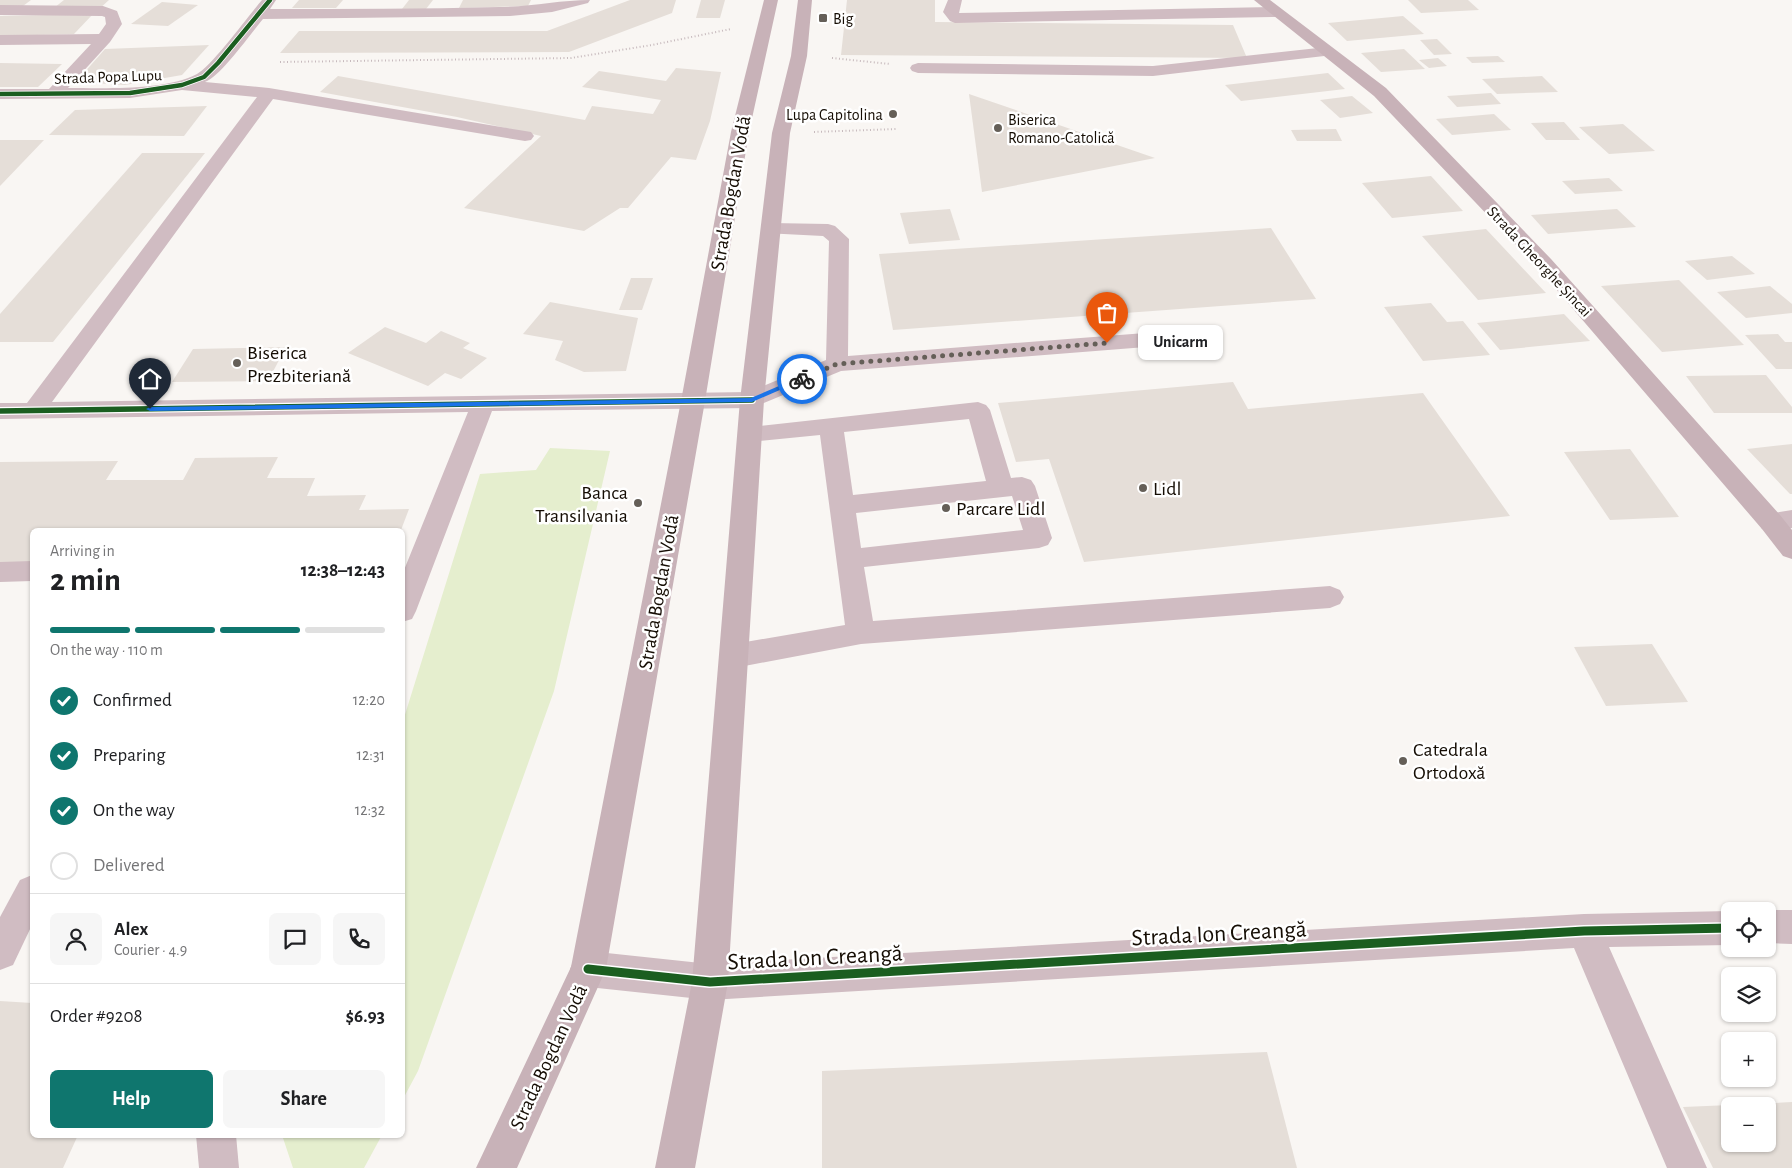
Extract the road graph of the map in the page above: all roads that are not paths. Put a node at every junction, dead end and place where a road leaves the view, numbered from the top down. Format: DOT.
graph roads {
  1 [pos="53,0"];
  2 [pos="270,0"];
  3 [pos="583,0"];
  4 [pos="771,0"];
  5 [pos="805,0"];
  6 [pos="955,0"];
  7 [pos="989,0"];
  8 [pos="1269,6"];
  9 [pos="0,10"];
  10 [pos="40,10"];
  11 [pos="257,14"];
  12 [pos="993,17"];
  13 [pos="104,39"];
  14 [pos="0,40"];
  15 [pos="1327,52"];
  16 [pos="918,68"];
  17 [pos="182,86"];
  18 [pos="55,92"];
  19 [pos="269,93"];
  20 [pos="3,96"];
  21 [pos="525,136"];
  22 [pos="771,229"];
  23 [pos="1184,337"];
  24 [pos="837,364"];
  25 [pos="752,400"];
  26 [pos="693,401"];
  27 [pos="482,404"];
  28 [pos="33,410"];
  29 [pos="0,411"];
  30 [pos="831,425"];
  31 [pos="750,434"];
  32 [pos="1001,489"];
  33 [pos="842,506"];
  34 [pos="1782,521"];
  35 [pos="1792,549"];
  36 [pos="849,559"];
  37 [pos="30,571"];
  38 [pos="0,572"];
  39 [pos="1330,597"];
  40 [pos="405,603"];
  41 [pos="861,633"];
  42 [pos="734,656"];
  43 [pos="30,895"];
  44 [pos="1776,927"];
  45 [pos="1792,927"];
  46 [pos="1721,928"];
  47 [pos="1584,931"];
  48 [pos="0,953"];
  49 [pos="588,969"];
  50 [pos="710,982"];
  51 [pos="216,1138"];
  52 [pos="219,1168"];
  53 [pos="496,1168"];
  54 [pos="675,1168"];
  55 [pos="1687,1168"];
  1 -- 10 [label="street"];
  2 -- 11 [label="street, Strada Popa Lupu"];
  3 -- 11 [label="street"];
  4 -- 26 [label="main road, Strada Bogdan Vodă"];
  5 -- 22 [label="main road, Strada Bogdan Vodă"];
  6 -- 12 [label="street"];
  7 -- 12 [label="street"];
  8 -- 12 [label="street"];
  8 -- 15 [label="main road, Strada Gheorghe Șincai"];
  9 -- 10 [label="street"];
  10 -- 13 [label="street"];
  11 -- 17 [label="street, Strada Popa Lupu"];
  13 -- 14 [label="street"];
  13 -- 18 [label="street"];
  15 -- 16 [label="street"];
  15 -- 34 [label="main road, Strada Gheorghe Șincai"];
  17 -- 18 [label="street, Strada Popa Lupu"];
  17 -- 19 [label="street"];
  18 -- 20 [label="street, Strada Popa Lupu"];
  19 -- 21 [label="street"];
  19 -- 28 [label="street"];
  22 -- 24 [label="street"];
  22 -- 25 [label="main road, Strada Bogdan Vodă"];
  23 -- 24 [label="street"];
  24 -- 25 [label="street"];
  25 -- 26 [label="street"];
  25 -- 31 [label="main road, Strada Bogdan Vodă"];
  26 -- 27 [label="street"];
  26 -- 49 [label="main road, Strada Bogdan Vodă"];
  27 -- 28 [label="street"];
  27 -- 40 [label="street"];
  28 -- 29 [label="street"];
  30 -- 31 [label="street"];
  30 -- 32 [label="street"];
  30 -- 33 [label="street"];
  31 -- 42 [label="main road, Strada Bogdan Vodă"];
  32 -- 33 [label="street"];
  32 -- 36 [label="street"];
  33 -- 36 [label="street"];
  34 -- 35 [label="main road, Strada Gheorghe Șincai"];
  36 -- 41 [label="street"];
  37 -- 38 [label="street"];
  39 -- 41 [label="street"];
  41 -- 42 [label="street"];
  42 -- 50 [label="main road, Strada Bogdan Vodă"];
  43 -- 48 [label="street"];
  44 -- 45 [label="street"];
  46 -- 47 [label="street, Strada Ion Creangă"];
  47 -- 50 [label="street, Strada Ion Creangă"];
  47 -- 55 [label="street"];
  49 -- 50 [label="street, Strada Ion Creangă"];
  49 -- 53 [label="main road, Strada Bogdan Vodă"];
  50 -- 54 [label="main road, Strada Bogdan Vodă"];
  51 -- 52 [label="street"];
}
